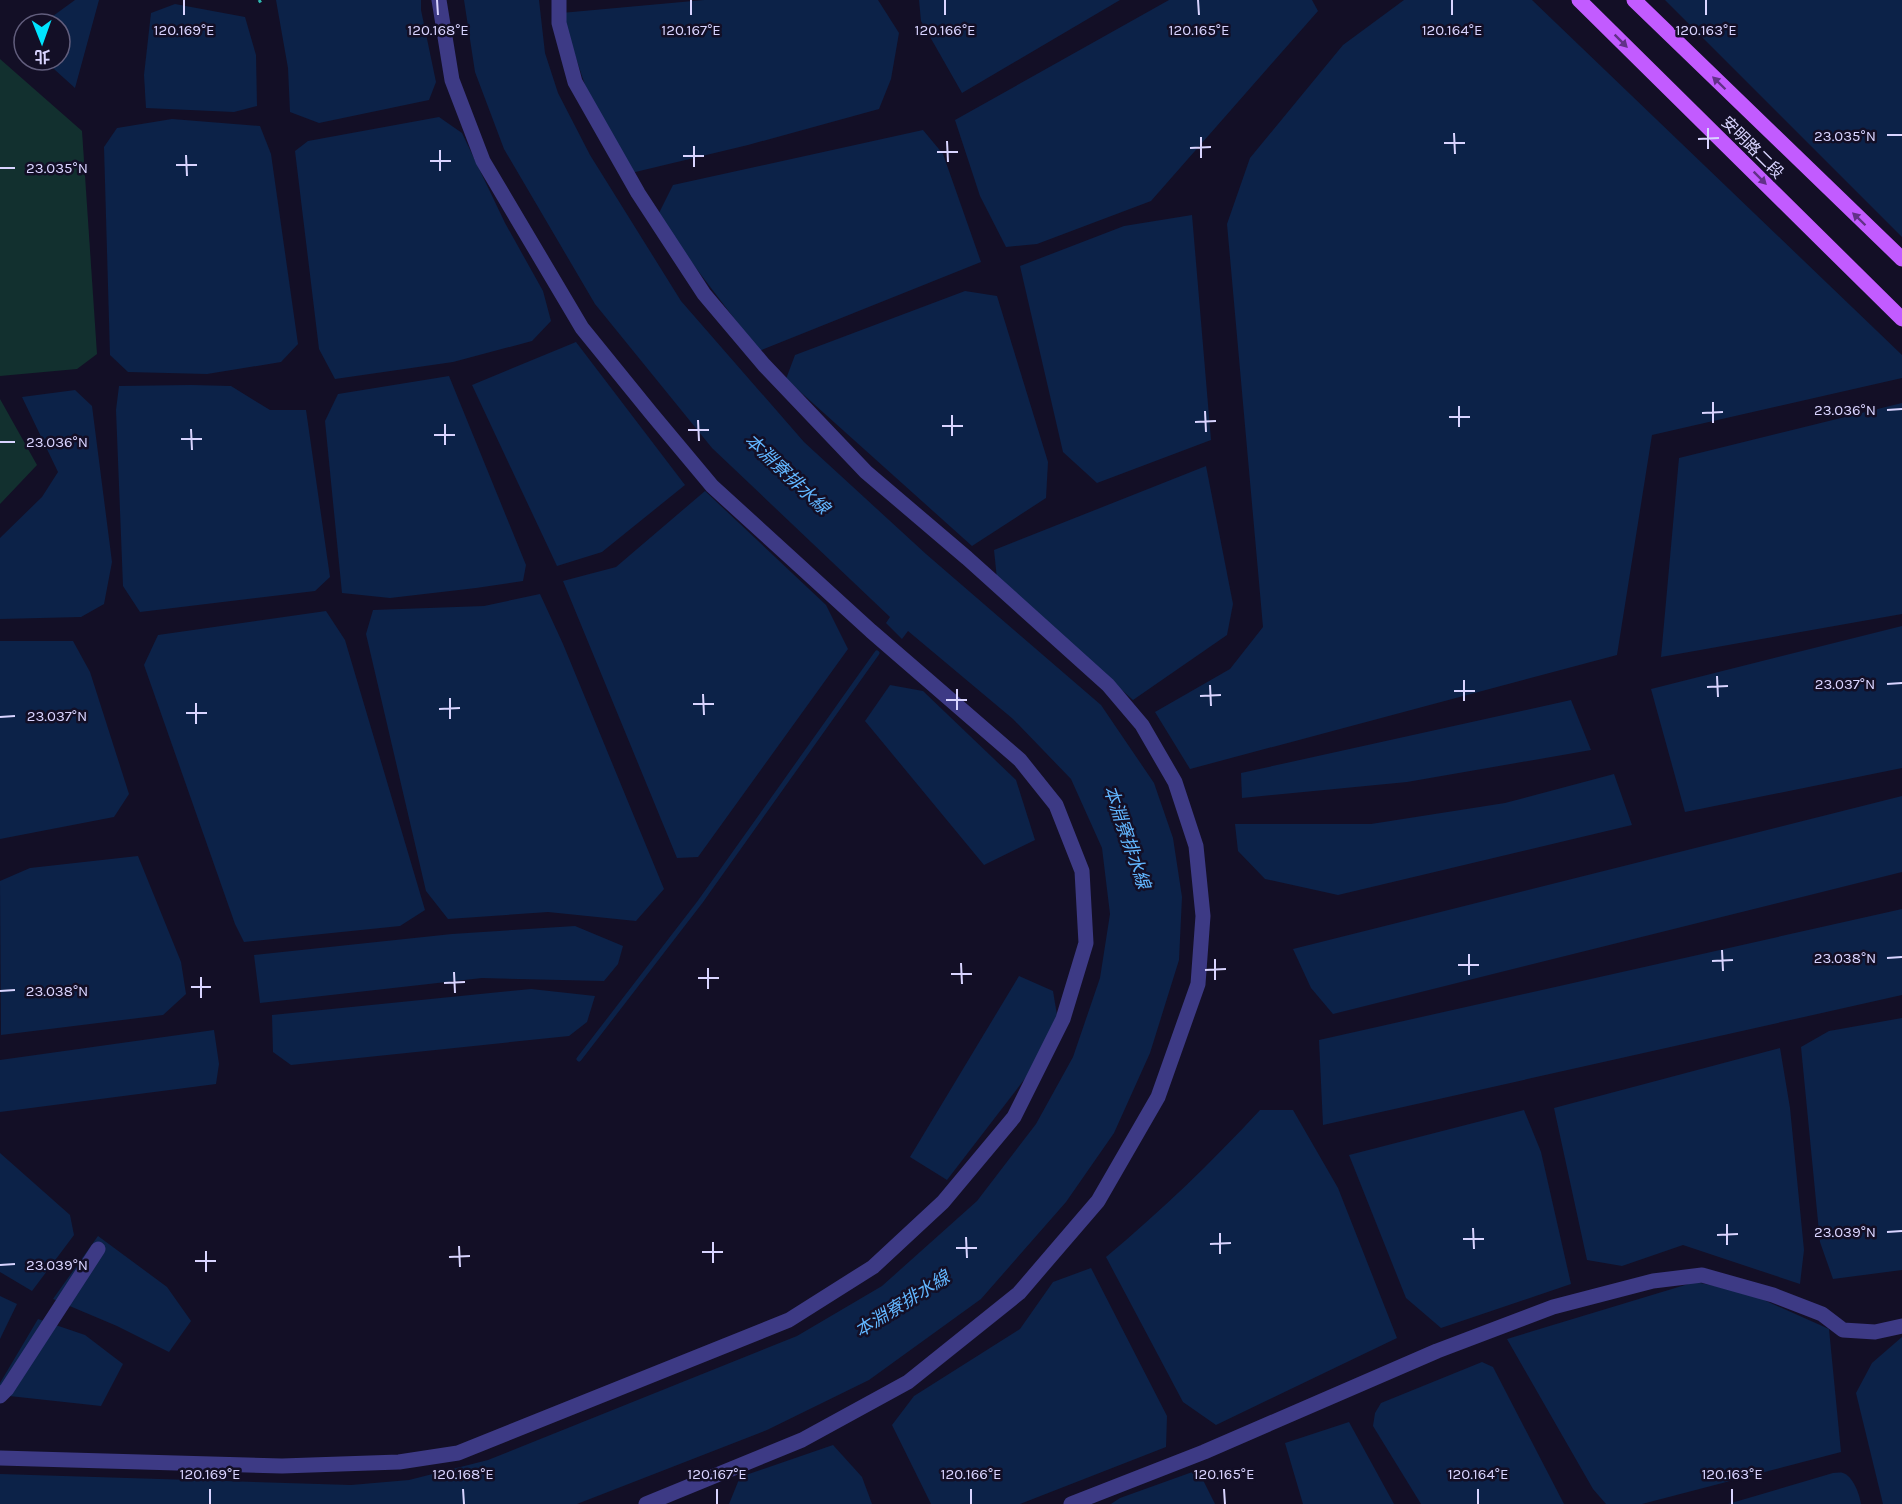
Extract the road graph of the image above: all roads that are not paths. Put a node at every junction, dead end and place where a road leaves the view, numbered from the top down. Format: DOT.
graph roads {
  1 [pos="439,0"];
  2 [pos="559,0"];
  3 [pos="1579,0"];
  4 [pos="1634,0"];
  5 [pos="1902,259"];
  6 [pos="1902,319"];
  7 [pos="98,1249"];
  8 [pos="1902,1326"];
  9 [pos="0,1396"];
  10 [pos="0,1458"];
  11 [pos="646,1504"];
  12 [pos="1071,1504"];
  1 -- 10 [label="lane"];
  2 -- 11 [label="lane"];
  3 -- 6 [label="main road, 安明路二段, one-way"];
  5 -- 4 [label="main road, 安明路二段, one-way"];
  7 -- 9 [label="lane"];
  8 -- 12 [label="lane"];
}
